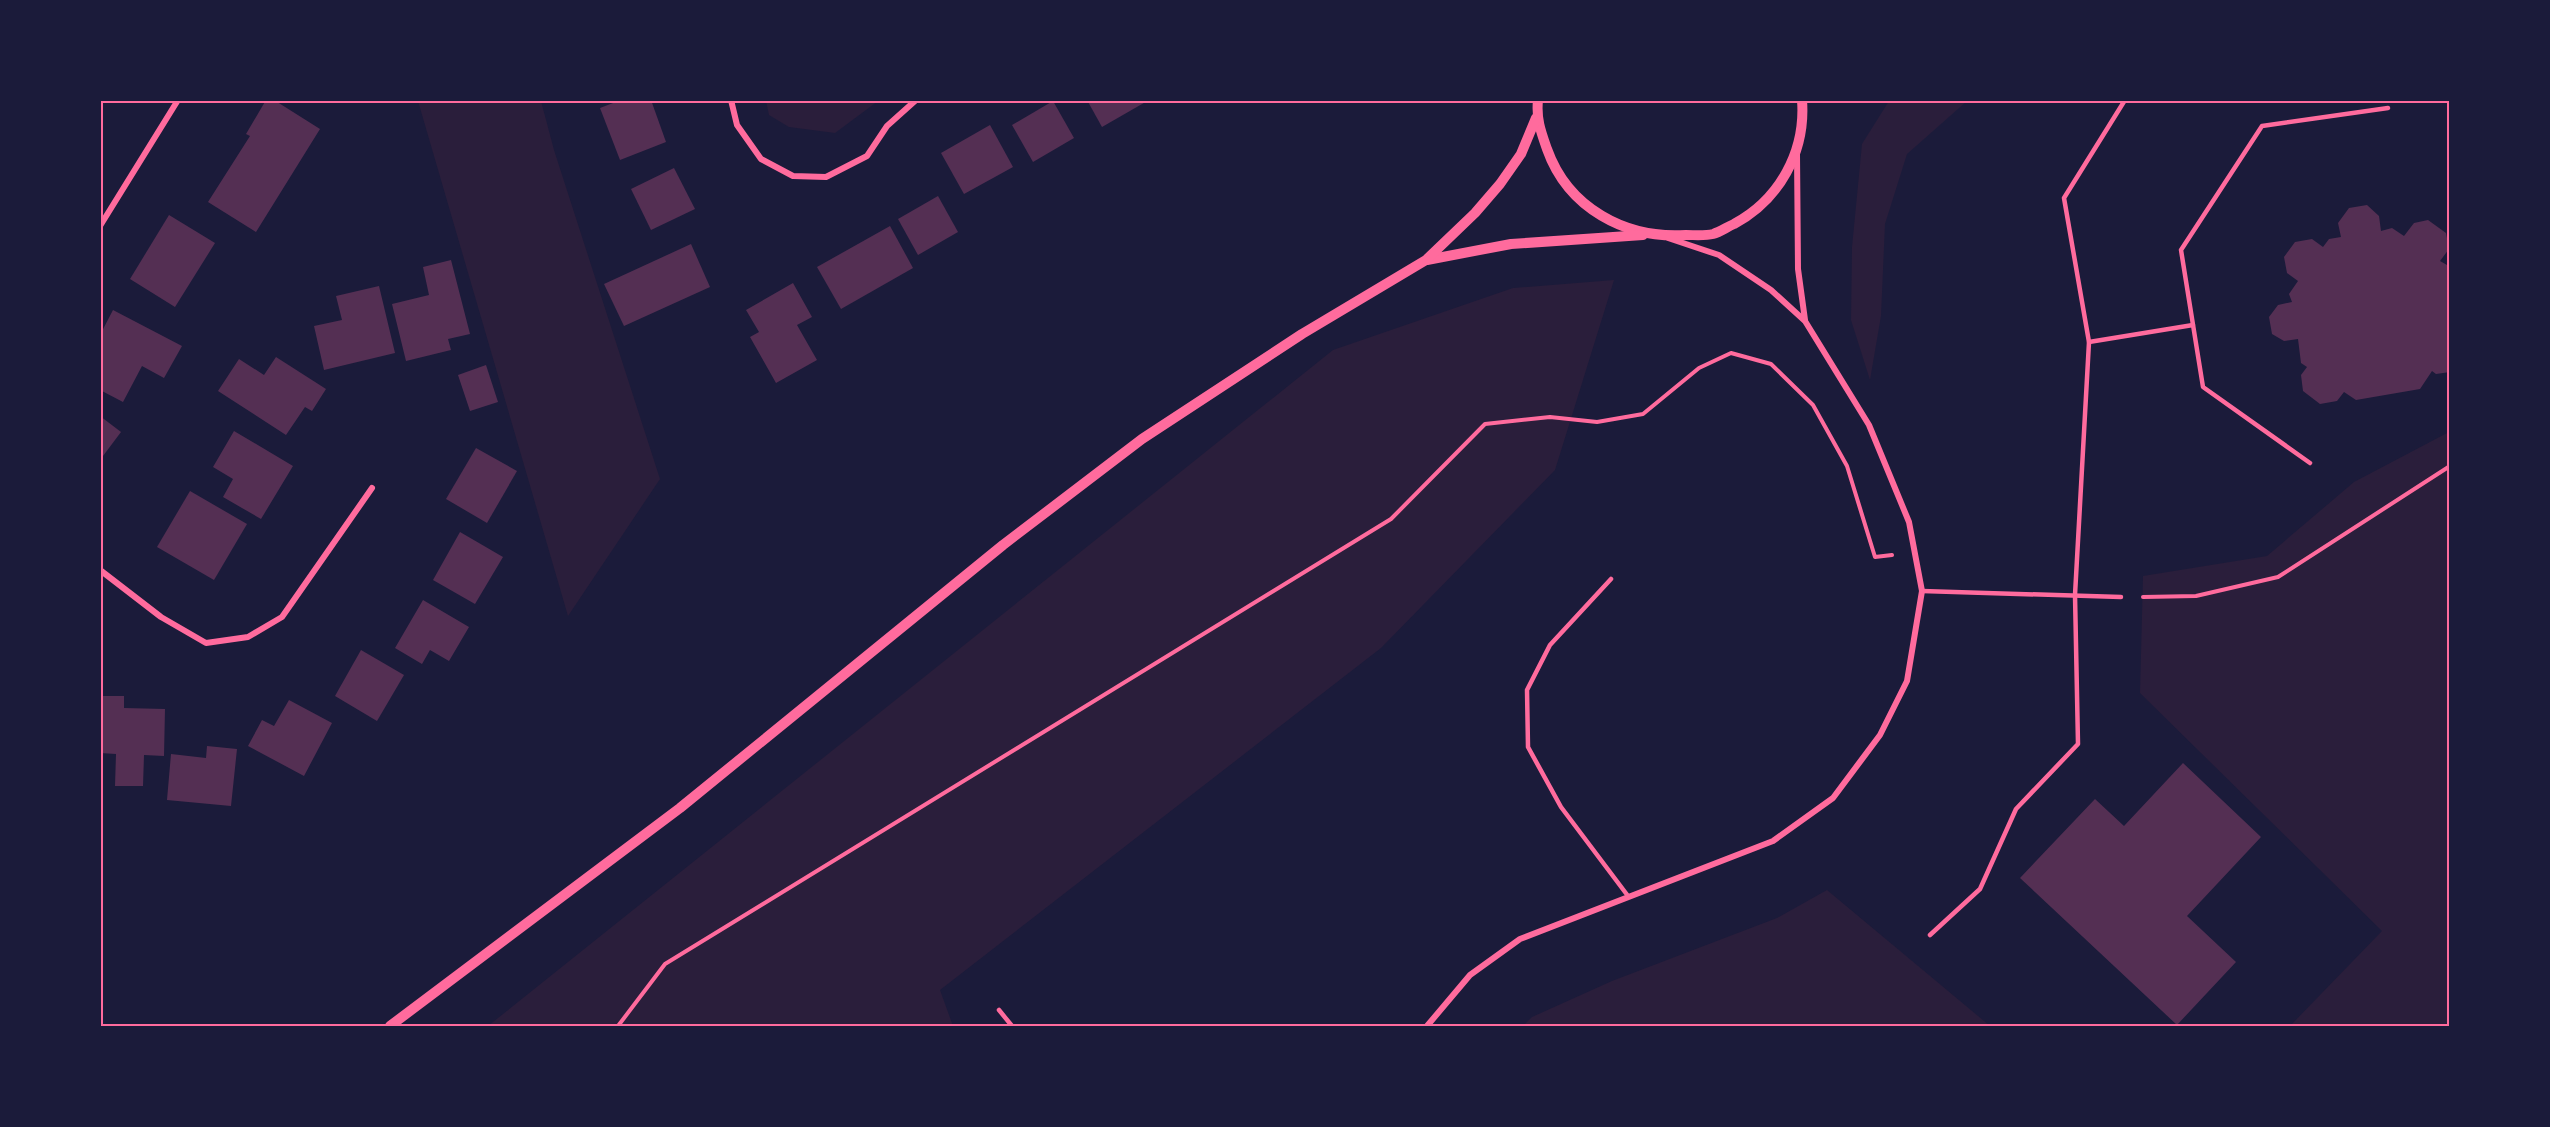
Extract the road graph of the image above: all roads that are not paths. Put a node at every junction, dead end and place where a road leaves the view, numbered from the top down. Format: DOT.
graph roads {
  1 [pos="178,100"];
  2 [pos="731,100"];
  3 [pos="916,100"];
  4 [pos="1538,100"];
  5 [pos="2125,100"];
  6 [pos="1804,104"];
  7 [pos="2388,108"];
  8 [pos="1536,118"];
  9 [pos="1797,151"];
  10 [pos="100,226"];
  11 [pos="1650,235"];
  12 [pos="1665,237"];
  13 [pos="1426,260"];
  14 [pos="1806,321"];
  15 [pos="2193,325"];
  16 [pos="2089,342"];
  17 [pos="2310,464"];
  18 [pos="372,488"];
  19 [pos="100,570"];
  20 [pos="1611,579"];
  21 [pos="1922,591"];
  22 [pos="2075,595"];
  23 [pos="2121,597"];
  24 [pos="1628,896"];
  25 [pos="1930,935"];
  26 [pos="999,1010"];
  27 [pos="390,1026"];
  28 [pos="1011,1026"];
  29 [pos="1426,1026"];
  1 -- 10 [label="street"];
  2 -- 3 [label="street"];
  4 -- 8 [label="street"];
  5 -- 16 [label="lane"];
  6 -- 9 [label="street"];
  7 -- 15 [label="lane"];
  8 -- 11 [label="street"];
  8 -- 13 [label="street"];
  9 -- 12 [label="street"];
  9 -- 14 [label="street"];
  11 -- 12 [label="street"];
  11 -- 13 [label="street"];
  12 -- 14 [label="street"];
  13 -- 27 [label="street"];
  14 -- 21 [label="street"];
  15 -- 16 [label="lane"];
  15 -- 17 [label="lane"];
  16 -- 22 [label="lane"];
  18 -- 19 [label="street"];
  20 -- 24 [label="lane"];
  21 -- 22 [label="lane"];
  21 -- 24 [label="street"];
  22 -- 23 [label="lane"];
  22 -- 25 [label="lane"];
  24 -- 29 [label="street"];
  26 -- 28 [label="lane"];
}
